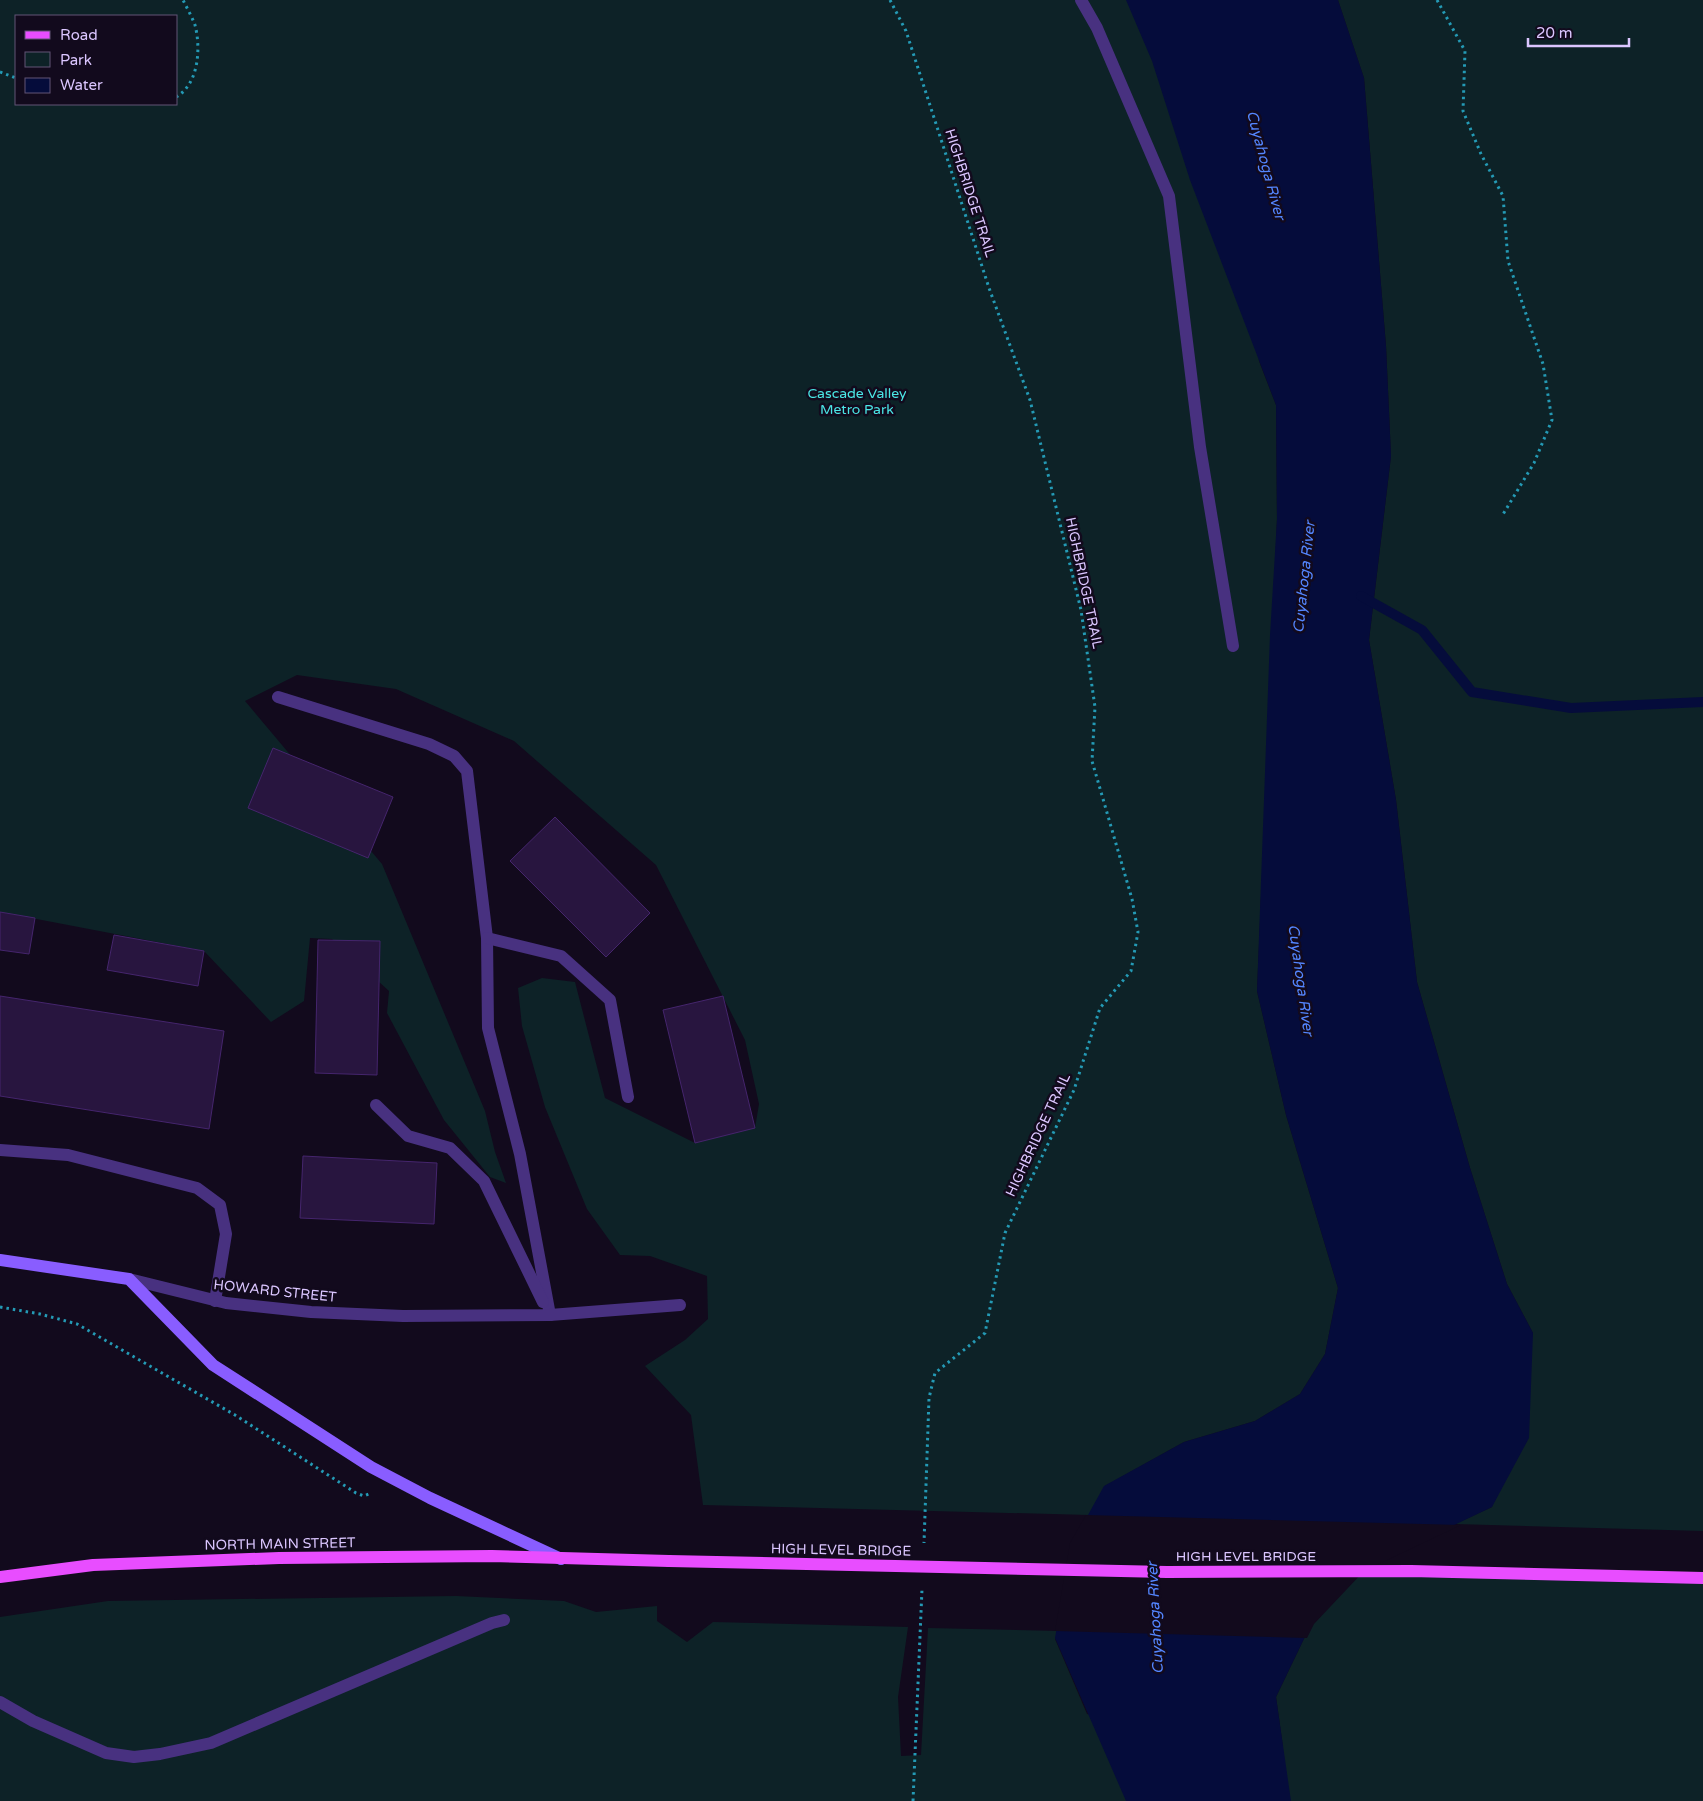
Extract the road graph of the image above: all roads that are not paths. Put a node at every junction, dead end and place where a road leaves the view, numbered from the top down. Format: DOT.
graph roads {
  1 [pos="1081,0"];
  2 [pos="1234,646"];
  3 [pos="278,697"];
  4 [pos="487,938"];
  5 [pos="628,1097"];
  6 [pos="376,1105"];
  7 [pos="0,1150"];
  8 [pos="0,1260"];
  9 [pos="129,1280"];
  10 [pos="215,1300"];
  11 [pos="680,1305"];
  12 [pos="550,1315"];
  13 [pos="561,1558"];
  14 [pos="669,1561"];
  15 [pos="0,1577"];
  16 [pos="1703,1578"];
  17 [pos="504,1620"];
  18 [pos="0,1702"];
  1 -- 2 [label="street"];
  3 -- 4 [label="street"];
  4 -- 5 [label="street"];
  4 -- 12 [label="street"];
  6 -- 12 [label="street"];
  7 -- 10 [label="street"];
  8 -- 9 [label="main road, HOWARD STREET"];
  9 -- 10 [label="street, HOWARD STREET"];
  9 -- 13 [label="main road"];
  10 -- 12 [label="street, HOWARD STREET"];
  11 -- 12 [label="street, HOWARD STREET"];
  13 -- 14 [label="main road, NORTH MAIN STREET"];
  13 -- 15 [label="main road, NORTH MAIN STREET"];
  14 -- 16 [label="main road, HIGH LEVEL BRIDGE, bridge"];
  17 -- 18 [label="street"];
}
